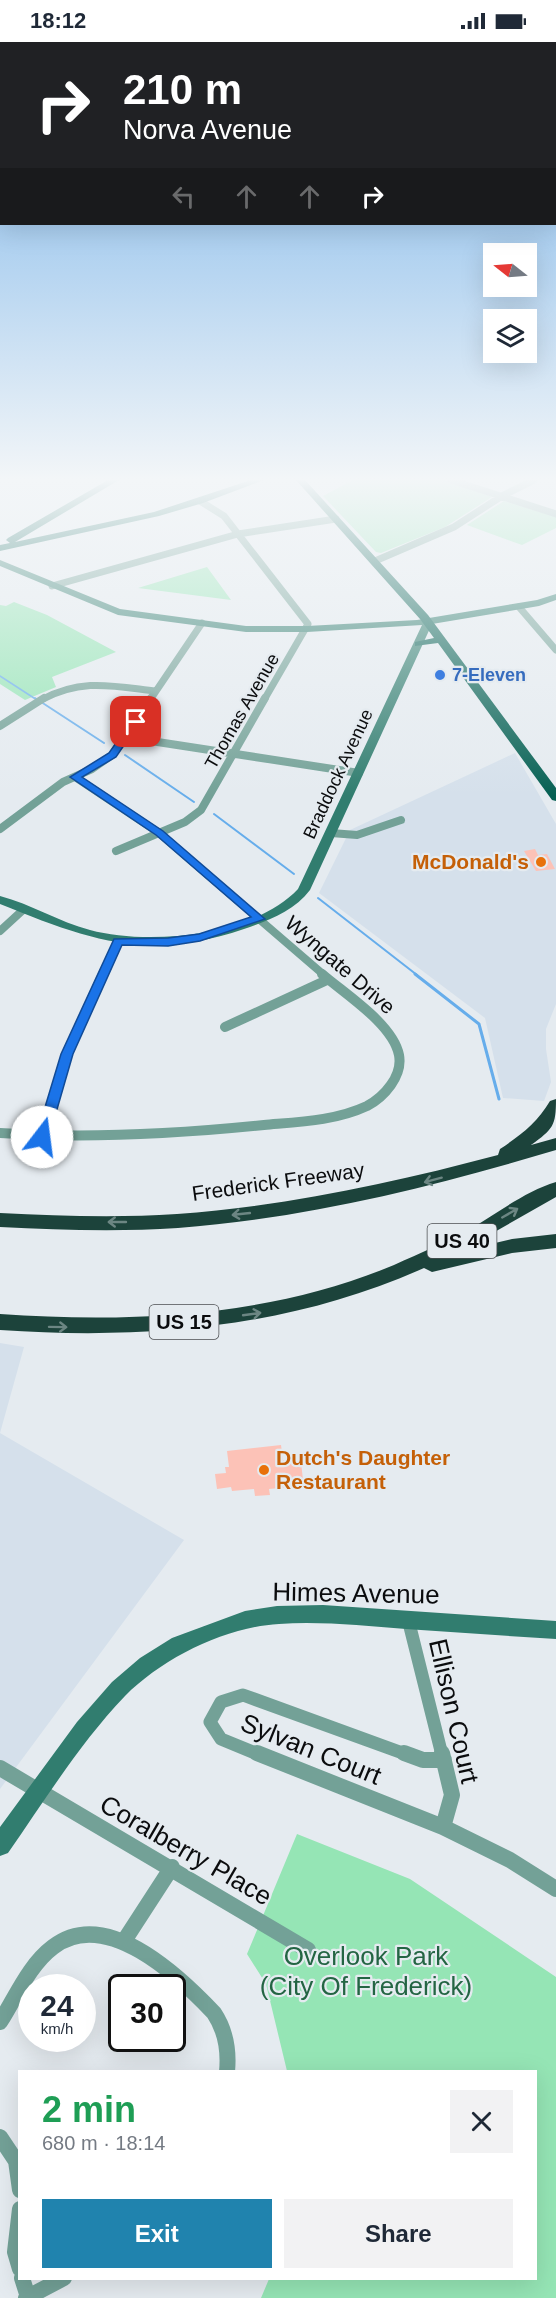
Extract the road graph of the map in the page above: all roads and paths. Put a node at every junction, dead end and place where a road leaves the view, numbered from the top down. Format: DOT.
graph roads {
  1 [pos="278,585"];
  2 [pos="395,585"];
  3 [pos="52,586"];
  4 [pos="556,597"];
  5 [pos="519,607"];
  6 [pos="202,623"];
  7 [pos="426,623"];
  8 [pos="307,629"];
  9 [pos="439,640"];
  10 [pos="419,644"];
  11 [pos="556,650"];
  12 [pos="156,691"];
  13 [pos="2,723"];
  14 [pos="126,737"];
  15 [pos="234,753"];
  16 [pos="359,773"];
  17 [pos="75,777"];
  18 [pos="556,797"];
  19 [pos="401,820"];
  20 [pos="0,829"];
  21 [pos="159,833"];
  22 [pos="331,833"];
  23 [pos="116,851"];
  24 [pos="0,900"];
  25 [pos="24,909"];
  26 [pos="259,919"];
  27 [pos="0,931"];
  28 [pos="118,941"];
  29 [pos="327,980"];
  30 [pos="225,1027"];
  31 [pos="556,1105"];
  32 [pos="0,1133"];
  33 [pos="42,1137"];
  34 [pos="556,1144"];
  35 [pos="489,1165"];
  36 [pos="556,1189"];
  37 [pos="0,1220"];
  38 [pos="556,1241"];
  39 [pos="363,1285"];
  40 [pos="0,1322"];
  41 [pos="408,1619"];
  42 [pos="556,1630"];
  43 [pos="444,1760"];
  44 [pos="0,1768"];
  45 [pos="39,1792"];
  46 [pos="443,1827"];
  47 [pos="0,1845"];
  48 [pos="172,1867"];
  49 [pos="556,1889"];
  50 [pos="124,1941"];
  51 [pos="308,1950"];
  52 [pos="0,2022"];
  53 [pos="227,2070"];
  54 [pos="0,2137"];
  55 [pos="18,2176"];
  56 [pos="18,2226"];
  57 [pos="18,2262"];
  58 [pos="22,2280"];
  59 [pos="60,2280"];
  60 [pos="27,2298"];
  1 -- 8 [label="street"];
  2 -- 7 [label="main road"];
  3 -- 6 [label="street"];
  4 -- 5 [label="street"];
  5 -- 7 [label="street"];
  5 -- 11 [label="street"];
  6 -- 8 [label="street"];
  6 -- 12 [label="street"];
  7 -- 8 [label="street"];
  7 -- 9 [label="main road"];
  7 -- 10 [label="street, Braddock Avenue"];
  8 -- 15 [label="street, Thomas Avenue"];
  9 -- 10 [label="main road"];
  9 -- 18 [label="main road"];
  10 -- 16 [label="street, Braddock Avenue"];
  12 -- 13 [label="street"];
  12 -- 14 [label="street"];
  14 -- 15 [label="street"];
  14 -- 17 [label="street"];
  15 -- 16 [label="street"];
  15 -- 21 [label="street, Thomas Avenue"];
  16 -- 22 [label="street, Braddock Avenue"];
  17 -- 20 [label="street"];
  17 -- 21 [label="street, Wyngate Drive"];
  19 -- 22 [label="street"];
  21 -- 23 [label="street, Thomas Avenue"];
  21 -- 26 [label="street, Wyngate Drive"];
  22 -- 26 [label="street, Braddock Avenue"];
  24 -- 25 [label="street, Braddock Avenue"];
  25 -- 27 [label="street"];
  25 -- 28 [label="street, Braddock Avenue"];
  26 -- 28 [label="street, Braddock Avenue"];
  26 -- 29 [label="street, Wyngate Drive"];
  28 -- 33 [label="street"];
  29 -- 30 [label="street"];
  29 -- 33 [label="street, Wyngate Drive"];
  31 -- 35 [label="highway"];
  32 -- 33 [label="street, Wyngate Drive"];
  34 -- 35 [label="highway, Frederick Freeway"];
  35 -- 37 [label="highway, Frederick Freeway, one-way"];
  39 -- 36 [label="highway, US 40, one-way"];
  38 -- 39 [label="highway, US 15"];
  40 -- 39 [label="highway, US 15, one-way"];
  41 -- 42 [label="street, Himes Avenue"];
  41 -- 43 [label="street, Ellison Court"];
  41 -- 45 [label="street, Himes Avenue"];
  43 -- 46 [label="street, Ellison Court"];
  43 -- 46 [label="street, Sylvan Court"];
  44 -- 45 [label="street, Coralberry Place"];
  45 -- 47 [label="street, Himes Avenue"];
  45 -- 48 [label="street, Coralberry Place"];
  46 -- 49 [label="street"];
  48 -- 50 [label="street"];
  48 -- 51 [label="street, Coralberry Place"];
  50 -- 52 [label="street"];
  50 -- 53 [label="street"];
  54 -- 55 [label="street"];
  56 -- 57 [label="street"];
  58 -- 60 [label="street"];
  59 -- 60 [label="street"];
}
